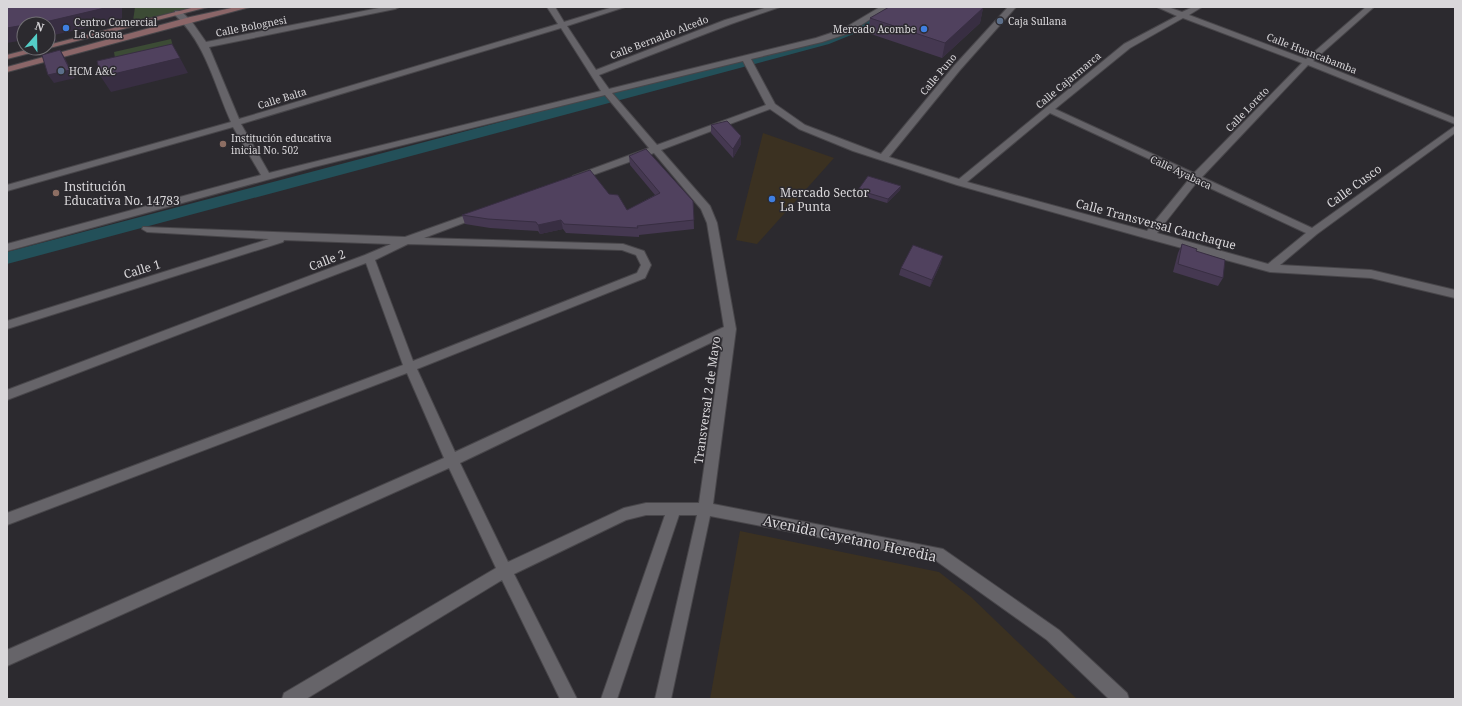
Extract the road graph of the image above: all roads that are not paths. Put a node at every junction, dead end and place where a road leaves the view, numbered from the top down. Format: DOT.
graph roads {
  1 [pos="204,7"];
  2 [pos="246,7"];
  3 [pos="395,7"];
  4 [pos="551,7"];
  5 [pos="621,7"];
  6 [pos="776,7"];
  7 [pos="885,7"];
  8 [pos="1012,7"];
  9 [pos="1161,7"];
  10 [pos="1198,7"];
  11 [pos="1370,7"];
  12 [pos="178,13"];
  13 [pos="1180,15"];
  14 [pos="188,21"];
  15 [pos="563,25"];
  16 [pos="56,45"];
  17 [pos="205,45"];
  18 [pos="746,58"];
  19 [pos="1307,62"];
  20 [pos="7,70"];
  21 [pos="596,73"];
  22 [pos="607,92"];
  23 [pos="771,106"];
  24 [pos="1050,110"];
  25 [pos="1455,121"];
  26 [pos="236,123"];
  27 [pos="1455,129"];
  28 [pos="655,148"];
  29 [pos="884,157"];
  30 [pos="267,177"];
  31 [pos="1195,178"];
  32 [pos="568,181"];
  33 [pos="960,184"];
  34 [pos="7,188"];
  35 [pos="488,211"];
  36 [pos="147,229"];
  37 [pos="1313,232"];
  38 [pos="1149,236"];
  39 [pos="285,237"];
  40 [pos="408,240"];
  41 [pos="7,248"];
  42 [pos="369,258"];
  43 [pos="1270,268"];
  44 [pos="1455,294"];
  45 [pos="7,325"];
  46 [pos="730,329"];
  47 [pos="410,367"];
  48 [pos="7,395"];
  49 [pos="452,460"];
  50 [pos="705,509"];
  51 [pos="674,510"];
  52 [pos="7,519"];
  53 [pos="504,571"];
  54 [pos="7,658"];
  55 [pos="290,699"];
  56 [pos="569,699"];
  57 [pos="609,699"];
  58 [pos="663,699"];
  59 [pos="1121,699"];
  1 -- 12 [label="main road"];
  2 -- 14 [label="main road"];
  3 -- 17 [label="street, Calle Bolognesi"];
  4 -- 15 [label="street, Transversal 2 de Mayo"];
  5 -- 15 [label="street, Calle Balta"];
  6 -- 21 [label="street, Calle Bernaldo Alcedo"];
  7 -- 18 [label="street"];
  8 -- 29 [label="street, Calle Puno"];
  9 -- 13 [label="street, Calle Huancabamba"];
  10 -- 13 [label="street, Calle Cajarmarca"];
  11 -- 19 [label="street, Calle Loreto"];
  12 -- 14 [label="street"];
  12 -- 16 [label="main road"];
  13 -- 19 [label="street, Calle Huancabamba"];
  13 -- 24 [label="street, Calle Cajarmarca"];
  14 -- 17 [label="street"];
  14 -- 20 [label="main road"];
  15 -- 21 [label="street, Transversal 2 de Mayo"];
  15 -- 26 [label="street, Calle Balta"];
  17 -- 26 [label="street"];
  18 -- 22 [label="street"];
  18 -- 23 [label="street"];
  19 -- 25 [label="street, Calle Huancabamba"];
  19 -- 31 [label="street, Calle Loreto"];
  21 -- 22 [label="street, Transversal 2 de Mayo"];
  22 -- 28 [label="street, Transversal 2 de Mayo"];
  22 -- 30 [label="street"];
  23 -- 28 [label="street"];
  23 -- 29 [label="street, Calle Transversal Canchaque"];
  24 -- 31 [label="street, Calle Ayabaca"];
  24 -- 33 [label="street, Calle Cajarmarca"];
  26 -- 30 [label="street"];
  26 -- 34 [label="street, Calle Balta"];
  27 -- 37 [label="street, Calle Cusco"];
  28 -- 32 [label="street"];
  28 -- 46 [label="street, Transversal 2 de Mayo"];
  29 -- 33 [label="street, Calle Transversal Canchaque"];
  30 -- 41 [label="street"];
  31 -- 37 [label="street, Calle Ayabaca"];
  31 -- 38 [label="street, Calle Loreto"];
  33 -- 38 [label="street, Calle Transversal Canchaque"];
  35 -- 40 [label="street, Calle 2"];
  36 -- 39 [label="street"];
  37 -- 43 [label="street, Calle Cusco"];
  38 -- 43 [label="street, Calle Transversal Canchaque"];
  39 -- 40 [label="street"];
  39 -- 45 [label="street, Calle 1"];
  40 -- 42 [label="street, Calle 2"];
  40 -- 47 [label="street"];
  42 -- 47 [label="street"];
  42 -- 48 [label="street, Calle 2"];
  43 -- 44 [label="street, Calle Transversal Canchaque"];
  46 -- 49 [label="street"];
  46 -- 50 [label="street, Transversal 2 de Mayo"];
  47 -- 49 [label="street"];
  47 -- 52 [label="street"];
  49 -- 53 [label="street"];
  49 -- 54 [label="street"];
  50 -- 51 [label="street, Avenida Cayetano Heredia"];
  50 -- 58 [label="street, Transversal 2 de Mayo"];
  50 -- 59 [label="street, Avenida Cayetano Heredia"];
  51 -- 53 [label="street, Avenida Cayetano Heredia"];
  51 -- 57 [label="street"];
  53 -- 55 [label="street, Avenida Cayetano Heredia"];
  53 -- 56 [label="street"];
}
